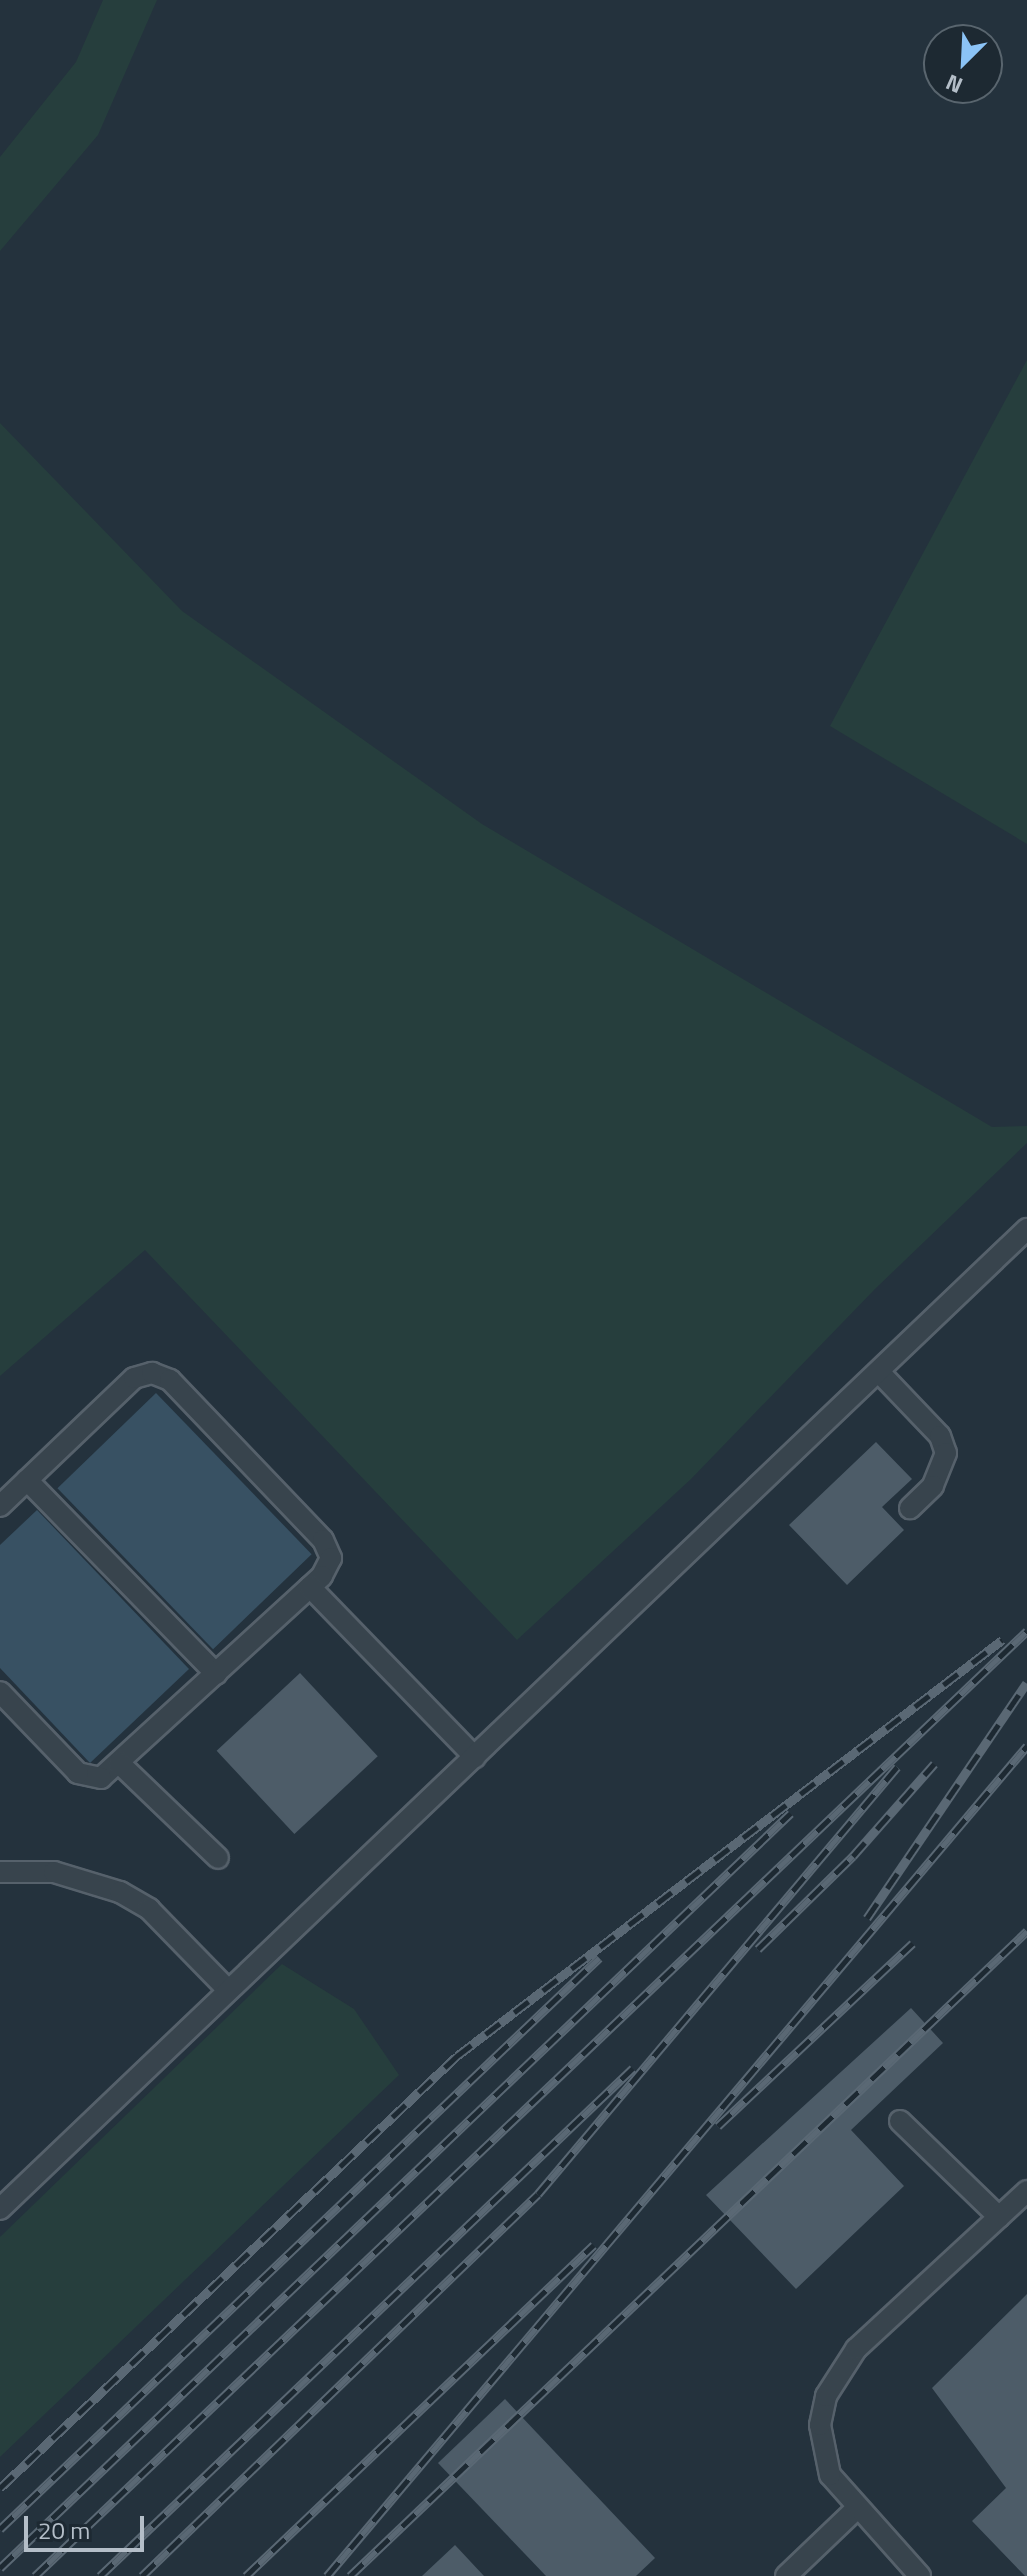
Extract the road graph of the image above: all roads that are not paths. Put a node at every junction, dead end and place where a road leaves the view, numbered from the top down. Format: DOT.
graph roads {
  1 [pos="1027,1229"];
  2 [pos="879,1372"];
  3 [pos="27,1480"];
  4 [pos="0,1506"];
  5 [pos="910,1508"];
  6 [pos="310,1587"];
  7 [pos="216,1674"];
  8 [pos="0,1692"];
  9 [pos="475,1757"];
  10 [pos="119,1763"];
  11 [pos="218,1858"];
  12 [pos="0,1872"];
  13 [pos="228,1990"];
  14 [pos="900,2121"];
  15 [pos="1023,2201"];
  16 [pos="0,2209"];
  17 [pos="999,2217"];
  18 [pos="856,2509"];
  19 [pos="786,2576"];
  20 [pos="920,2576"];
  1 -- 2 [label="lane"];
  2 -- 5 [label="lane"];
  2 -- 9 [label="lane"];
  3 -- 4 [label="lane"];
  3 -- 6 [label="lane"];
  3 -- 7 [label="lane"];
  6 -- 7 [label="lane"];
  6 -- 9 [label="lane"];
  7 -- 10 [label="lane"];
  8 -- 10 [label="lane"];
  9 -- 13 [label="lane"];
  10 -- 11 [label="lane"];
  12 -- 13 [label="lane"];
  13 -- 16 [label="lane"];
  14 -- 17 [label="lane"];
  15 -- 17 [label="lane"];
  17 -- 18 [label="lane"];
  18 -- 19 [label="lane"];
  18 -- 20 [label="lane"];
}
